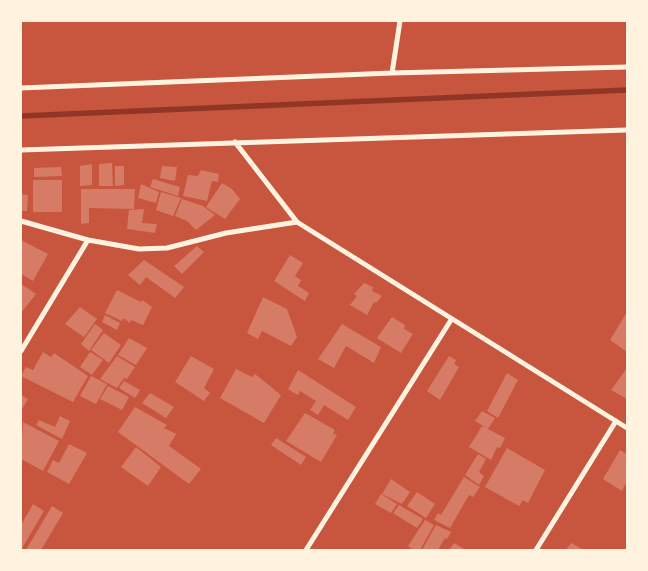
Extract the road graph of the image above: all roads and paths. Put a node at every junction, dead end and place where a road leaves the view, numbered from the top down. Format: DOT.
graph roads {
  1 [pos="400,21"];
  2 [pos="627,66"];
  3 [pos="392,73"];
  4 [pos="21,88"];
  5 [pos="627,130"];
  6 [pos="235,142"];
  7 [pos="21,150"];
  8 [pos="21,221"];
  9 [pos="297,222"];
  10 [pos="88,240"];
  11 [pos="451,320"];
  12 [pos="21,351"];
  13 [pos="616,422"];
  14 [pos="627,428"];
  15 [pos="306,550"];
  16 [pos="536,550"];
  1 -- 3 [label="street"];
  2 -- 3 [label="street"];
  3 -- 4 [label="street"];
  5 -- 6 [label="street"];
  6 -- 7 [label="street"];
  6 -- 9 [label="street"];
  8 -- 10 [label="street"];
  9 -- 10 [label="street"];
  9 -- 11 [label="street"];
  10 -- 12 [label="street"];
  11 -- 13 [label="street"];
  11 -- 15 [label="street"];
  13 -- 14 [label="street"];
  13 -- 16 [label="street"];
}
